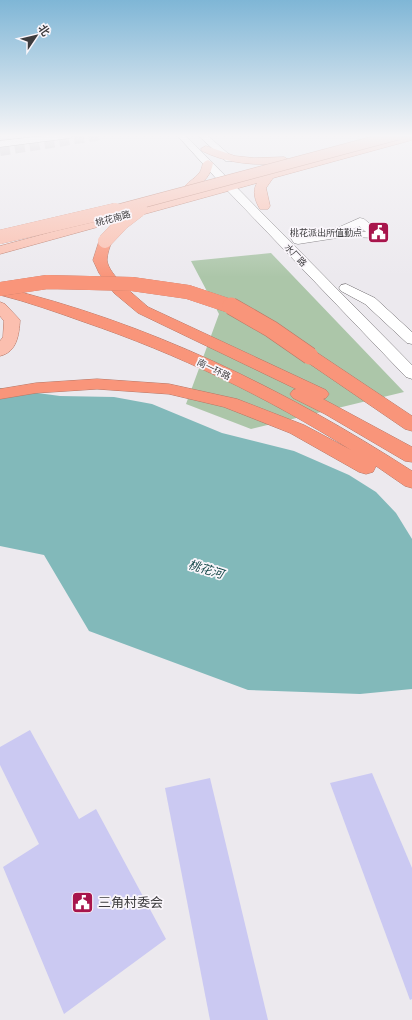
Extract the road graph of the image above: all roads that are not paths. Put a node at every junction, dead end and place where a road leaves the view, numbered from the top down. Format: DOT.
graph roads {
  1 [pos="196,183"];
  2 [pos="214,183"];
  3 [pos="218,183"];
  4 [pos="222,183"];
  5 [pos="224,183"];
  6 [pos="232,183"];
  7 [pos="234,183"];
  8 [pos="262,183"];
  9 [pos="191,186"];
  10 [pos="241,199"];
  11 [pos="264,206"];
  12 [pos="145,210"];
  13 [pos="0,238"];
  14 [pos="297,239"];
  15 [pos="104,241"];
  16 [pos="0,250"];
  17 [pos="319,262"];
  18 [pos="335,278"];
  19 [pos="0,280"];
  20 [pos="346,288"];
  21 [pos="0,290"];
  22 [pos="0,307"];
  23 [pos="412,340"];
  24 [pos="0,351"];
  25 [pos="412,354"];
  26 [pos="412,374"];
  27 [pos="0,394"];
  28 [pos="412,425"];
  29 [pos="412,449"];
  30 [pos="412,456"];
  31 [pos="412,481"];
  32 [pos="412,496"];
  1 -- 9 [label="main road"];
  2 -- 9 [label="main road, 桃花南路"];
  3 -- 13 [label="main road, bridge"];
  4 -- 15 [label="main road, bridge"];
  5 -- 12 [label="main road, 桃花南路"];
  6 -- 10 [label="street, 水厂路"];
  7 -- 11 [label="street, 水厂路"];
  8 -- 11 [label="main road"];
  9 -- 13 [label="main road, 桃花南路"];
  10 -- 12 [label="main road"];
  10 -- 26 [label="street, 水厂路"];
  11 -- 14 [label="street, 水厂路"];
  12 -- 16 [label="main road, 桃花南路"];
  14 -- 14 [label="street"];
  14 -- 17 [label="street, 水厂路"];
  15 -- 29 [label="highway, bridge"];
  18 -- 20 [label="street"];
  19 -- 30 [label="highway, 南一环路, bridge"];
  20 -- 23 [label="street"];
  20 -- 25 [label="street"];
  21 -- 28 [label="highway, bridge"];
  21 -- 31 [label="highway, 南一环路"];
  22 -- 24 [label="main road"];
  27 -- 32 [label="highway"];
}
